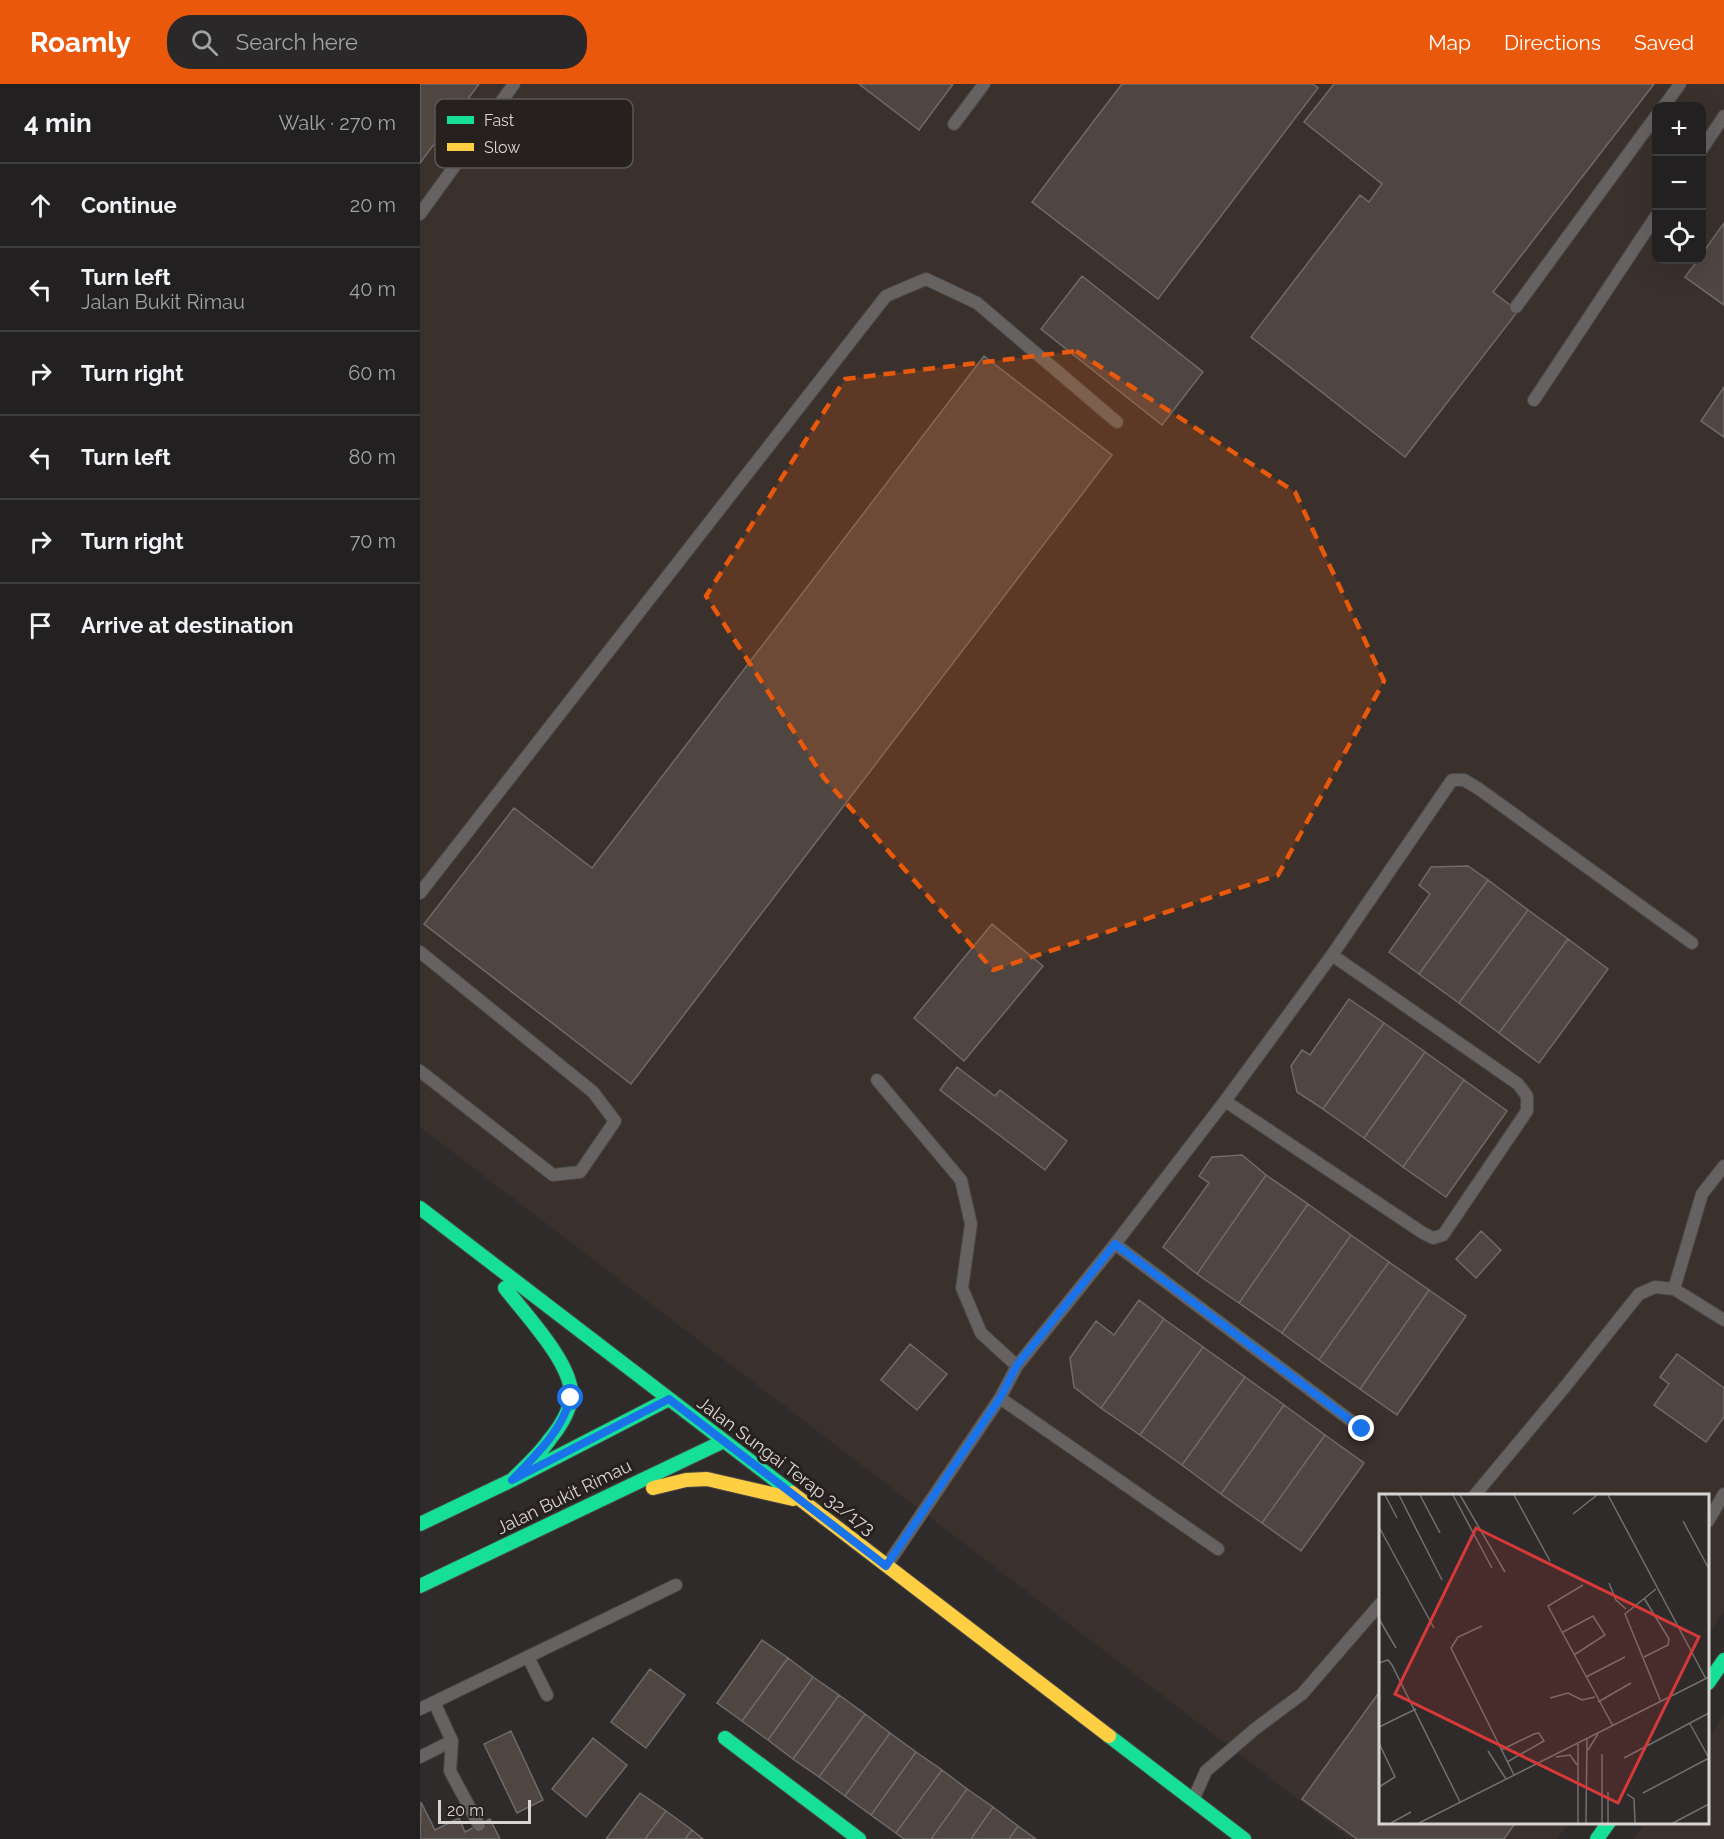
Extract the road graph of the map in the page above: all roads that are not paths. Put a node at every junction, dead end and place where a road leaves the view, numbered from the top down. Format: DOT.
graph roads {
  1 [pos="514,84"];
  2 [pos="984,84"];
  3 [pos="1680,84"];
  4 [pos="503,99"];
  5 [pos="1667,102"];
  6 [pos="1724,116"];
  7 [pos="1652,121"];
  8 [pos="954,124"];
  9 [pos="1706,142"];
  10 [pos="453,168"];
  11 [pos="420,214"];
  12 [pos="1652,222"];
  13 [pos="1516,307"];
  14 [pos="1534,400"];
  15 [pos="1117,422"];
  16 [pos="420,893"];
  17 [pos="1692,943"];
  18 [pos="420,952"];
  19 [pos="1332,955"];
  20 [pos="420,1071"];
  21 [pos="877,1080"];
  22 [pos="1225,1101"];
  23 [pos="1724,1166"];
  24 [pos="420,1208"];
  25 [pos="1115,1244"];
  26 [pos="476,1251"];
  27 [pos="1674,1289"];
  28 [pos="1724,1320"];
  29 [pos="1017,1365"];
  30 [pos="1000,1398"];
  31 [pos="669,1399"];
  32 [pos="1362,1429"];
  33 [pos="724,1441"];
  34 [pos="512,1480"];
  35 [pos="1476,1494"];
  36 [pos="1724,1494"];
  37 [pos="801,1500"];
  38 [pos="1709,1518"];
  39 [pos="420,1524"];
  40 [pos="547,1526"];
  41 [pos="1218,1549"];
  42 [pos="886,1566"];
  43 [pos="676,1585"];
  44 [pos="420,1587"];
  45 [pos="1379,1605"];
  46 [pos="528,1657"];
  47 [pos="1724,1660"];
  48 [pos="1709,1680"];
  49 [pos="547,1695"];
  50 [pos="434,1702"];
  51 [pos="420,1709"];
  52 [pos="725,1738"];
  53 [pos="452,1741"];
  54 [pos="420,1756"];
  55 [pos="1193,1801"];
  56 [pos="1608,1824"];
  57 [pos="479,1825"];
  58 [pos="859,1839"];
  59 [pos="1244,1839"];
  60 [pos="1597,1839"];
  1 -- 4 [label="lane"];
  2 -- 8 [label="lane"];
  3 -- 5 [label="lane"];
  6 -- 9 [label="lane"];
  7 -- 13 [label="lane"];
  10 -- 11 [label="lane"];
  12 -- 14 [label="lane"];
  15 -- 16 [label="lane"];
  17 -- 19 [label="lane"];
  18 -- 20 [label="lane"];
  19 -- 22 [label="lane"];
  19 -- 22 [label="lane"];
  21 -- 29 [label="lane"];
  22 -- 25 [label="lane"];
  23 -- 27 [label="lane"];
  24 -- 26 [label="street, Jalan Sungai Terap 32/173"];
  25 -- 29 [label="lane"];
  25 -- 32 [label="lane"];
  26 -- 31 [label="street, Jalan Sungai Terap 32/173"];
  26 -- 34 [label="street"];
  27 -- 28 [label="lane"];
  27 -- 35 [label="lane"];
  29 -- 30 [label="lane"];
  30 -- 41 [label="lane"];
  30 -- 42 [label="lane"];
  31 -- 33 [label="street, Jalan Sungai Terap 32/173"];
  31 -- 34 [label="street"];
  33 -- 37 [label="street, Jalan Sungai Terap 32/173"];
  33 -- 40 [label="street, Jalan Bukit Rimau"];
  34 -- 39 [label="street"];
  36 -- 38 [label="lane"];
  37 -- 40 [label="street"];
  37 -- 42 [label="street, Jalan Sungai Terap 32/173"];
  40 -- 44 [label="street, Jalan Bukit Rimau"];
  42 -- 55 [label="street, Jalan Sungai Terap 32/173"];
  43 -- 46 [label="lane"];
  45 -- 55 [label="lane"];
  46 -- 49 [label="lane"];
  46 -- 50 [label="lane"];
  47 -- 48 [label="street"];
  50 -- 51 [label="lane"];
  50 -- 53 [label="lane"];
  52 -- 58 [label="street"];
  53 -- 54 [label="lane"];
  53 -- 57 [label="lane"];
  55 -- 59 [label="street, Jalan Sungai Terap 32/173"];
  56 -- 60 [label="street"];
}
